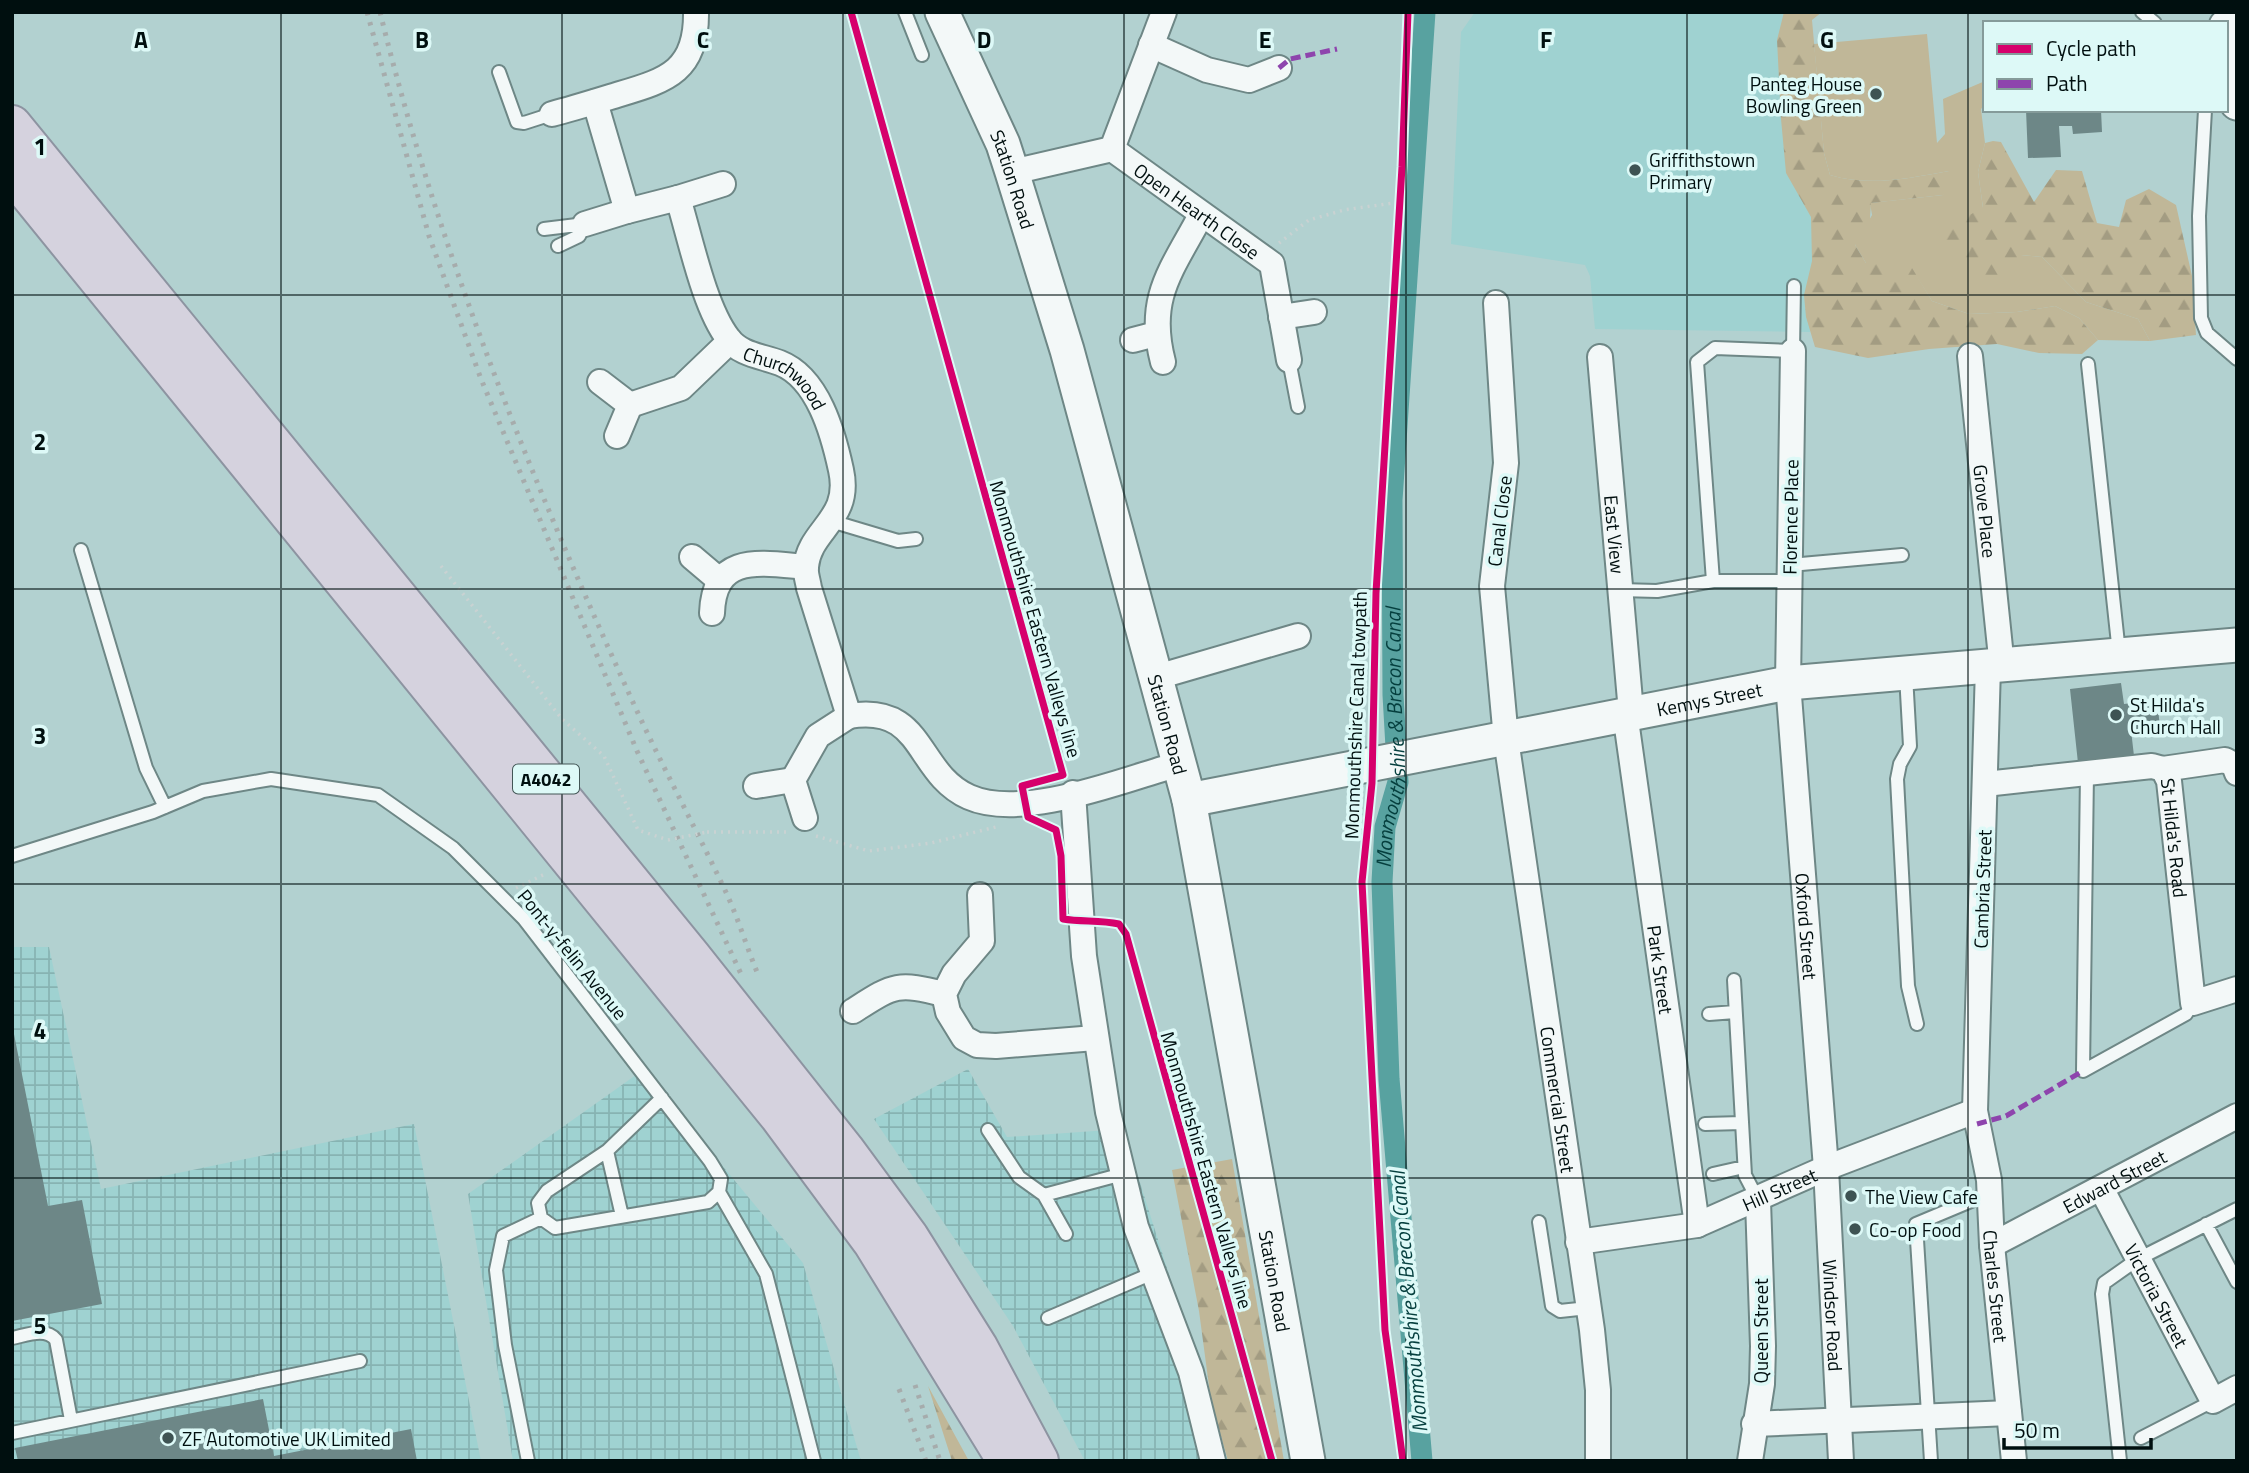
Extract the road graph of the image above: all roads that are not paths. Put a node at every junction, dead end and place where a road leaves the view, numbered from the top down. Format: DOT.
graph roads {
  1 [pos="696,12"];
  2 [pos="905,12"];
  3 [pos="942,12"];
  4 [pos="1164,12"];
  5 [pos="2228,39"];
  6 [pos="1152,45"];
  7 [pos="922,55"];
  8 [pos="1279,68"];
  9 [pos="499,72"];
  10 [pos="595,102"];
  11 [pos="2237,103"];
  12 [pos="2205,112"];
  13 [pos="552,114"];
  14 [pos="12,125"];
  15 [pos="1112,149"];
  16 [pos="1012,172"];
  17 [pos="12,173"];
  18 [pos="723,184"];
  19 [pos="678,198"];
  20 [pos="626,211"];
  21 [pos="1201,215"];
  22 [pos="585,224"];
  23 [pos="544,229"];
  24 [pos="558,246"];
  25 [pos="1794,286"];
  26 [pos="1496,303"];
  27 [pos="1314,312"];
  28 [pos="1281,317"];
  29 [pos="730,341"];
  30 [pos="1793,351"];
  31 [pos="1970,356"];
  32 [pos="1600,357"];
  33 [pos="2237,359"];
  34 [pos="1289,360"];
  35 [pos="1163,362"];
  36 [pos="2088,364"];
  37 [pos="600,382"];
  38 [pos="630,405"];
  39 [pos="1298,407"];
  40 [pos="617,436"];
  41 [pos="831,521"];
  42 [pos="916,539"];
  43 [pos="81,551"];
  44 [pos="1902,555"];
  45 [pos="692,556"];
  46 [pos="806,567"];
  47 [pos="1789,573"];
  48 [pos="718,579"];
  49 [pos="1713,581"];
  50 [pos="1620,590"];
  51 [pos="712,613"];
  52 [pos="1298,636"];
  53 [pos="2237,645"];
  54 [pos="2119,656"];
  55 [pos="1995,667"];
  56 [pos="1906,674"];
  57 [pos="1157,677"];
  58 [pos="1787,683"];
  59 [pos="1628,713"];
  60 [pos="849,716"];
  61 [pos="1506,739"];
  62 [pos="1180,764"];
  63 [pos="2163,769"];
  64 [pos="2087,773"];
  65 [pos="2237,773"];
  66 [pos="793,780"];
  67 [pos="1985,784"];
  68 [pos="756,786"];
  69 [pos="1073,793"];
  70 [pos="1189,800"];
  71 [pos="165,807"];
  72 [pos="804,828"];
  73 [pos="12,856"];
  74 [pos="980,895"];
  75 [pos="1734,980"];
  76 [pos="2237,989"];
  77 [pos="944,994"];
  78 [pos="2193,1003"];
  79 [pos="853,1011"];
  80 [pos="1735,1012"];
  81 [pos="1709,1014"];
  82 [pos="1917,1024"];
  83 [pos="1095,1038"];
  84 [pos="662,1098"];
  85 [pos="1975,1111"];
  86 [pos="2236,1117"];
  87 [pos="1742,1123"];
  88 [pos="1706,1124"];
  89 [pos="988,1130"];
  90 [pos="607,1151"];
  91 [pos="1744,1167"];
  92 [pos="1826,1168"];
  93 [pos="1123,1174"];
  94 [pos="1713,1174"];
  95 [pos="2101,1188"];
  96 [pos="719,1192"];
  97 [pos="1990,1194"];
  98 [pos="1044,1195"];
  99 [pos="1758,1201"];
  100 [pos="2237,1209"];
  101 [pos="622,1216"];
  102 [pos="541,1219"];
  103 [pos="1539,1222"];
  104 [pos="2206,1224"];
  105 [pos="1697,1225"];
  106 [pos="1066,1234"];
  107 [pos="1577,1242"];
  108 [pos="1992,1245"];
  109 [pos="2138,1259"];
  110 [pos="1153,1273"];
  111 [pos="2237,1282"];
  112 [pos="1588,1308"];
  113 [pos="1048,1318"];
  114 [pos="12,1338"];
  115 [pos="360,1361"];
  116 [pos="2237,1388"];
  117 [pos="2213,1401"];
  118 [pos="2009,1413"];
  119 [pos="1928,1418"];
  120 [pos="71,1420"];
  121 [pos="1840,1421"];
  122 [pos="1754,1424"];
  123 [pos="12,1433"];
  124 [pos="2141,1438"];
  125 [pos="528,1461"];
  126 [pos="814,1461"];
  127 [pos="1007,1461"];
  128 [pos="1038,1461"];
  129 [pos="1213,1461"];
  130 [pos="1308,1461"];
  131 [pos="1598,1461"];
  132 [pos="1750,1461"];
  133 [pos="1841,1461"];
  134 [pos="1931,1461"];
  135 [pos="2014,1461"];
  136 [pos="2120,1461"];
  1 -- 10 [label="street"];
  2 -- 7 [label="lane"];
  3 -- 16 [label="street, Station Road"];
  4 -- 6 [label="street"];
  5 -- 11 [label="street"];
  6 -- 8 [label="street"];
  6 -- 15 [label="street"];
  9 -- 13 [label="lane"];
  10 -- 13 [label="street"];
  10 -- 20 [label="street"];
  12 -- 33 [label="lane"];
  14 -- 128 [label="highway, A4042"];
  15 -- 16 [label="street"];
  15 -- 21 [label="street, Open Hearth Close"];
  16 -- 57 [label="street, Station Road"];
  17 -- 127 [label="highway, A4042"];
  18 -- 19 [label="street"];
  19 -- 20 [label="street"];
  19 -- 29 [label="street, Churchwood"];
  20 -- 22 [label="street"];
  21 -- 28 [label="street, Open Hearth Close"];
  21 -- 35 [label="street"];
  22 -- 23 [label="lane"];
  22 -- 24 [label="lane"];
  25 -- 30 [label="lane"];
  26 -- 61 [label="street, Canal Close"];
  27 -- 28 [label="street"];
  28 -- 34 [label="street, Open Hearth Close"];
  29 -- 38 [label="street"];
  29 -- 41 [label="street, Churchwood"];
  30 -- 47 [label="street, Florence Place"];
  30 -- 49 [label="lane"];
  31 -- 55 [label="street, Grove Place"];
  32 -- 50 [label="street, East View"];
  34 -- 39 [label="lane"];
  36 -- 54 [label="lane"];
  37 -- 38 [label="street"];
  38 -- 40 [label="street"];
  41 -- 42 [label="lane"];
  41 -- 46 [label="street, Churchwood"];
  43 -- 71 [label="lane"];
  44 -- 47 [label="lane"];
  45 -- 48 [label="street"];
  46 -- 48 [label="street"];
  46 -- 60 [label="street"];
  47 -- 49 [label="lane"];
  47 -- 58 [label="street, Florence Place"];
  48 -- 51 [label="street"];
  49 -- 50 [label="lane"];
  50 -- 59 [label="street, East View"];
  52 -- 57 [label="street"];
  53 -- 54 [label="street, Kemys Street"];
  54 -- 55 [label="street, Kemys Street"];
  55 -- 56 [label="street, Kemys Street"];
  55 -- 67 [label="street, Cambria Street"];
  56 -- 58 [label="street, Kemys Street"];
  56 -- 82 [label="lane"];
  57 -- 62 [label="street, Station Road"];
  58 -- 59 [label="street, Kemys Street"];
  58 -- 92 [label="street, Oxford Street"];
  59 -- 61 [label="street, Kemys Street"];
  59 -- 105 [label="street, Park Street"];
  60 -- 66 [label="street"];
  60 -- 69 [label="street"];
  61 -- 70 [label="street, Kemys Street"];
  61 -- 107 [label="street, Commercial Street"];
  62 -- 69 [label="street"];
  62 -- 70 [label="street, Station Road"];
  63 -- 64 [label="street, St Hilda's Road"];
  63 -- 65 [label="street"];
  63 -- 78 [label="street, St Hilda's Road"];
  64 -- 67 [label="street, St Hilda's Road"];
  64 -- 78 [label="lane"];
  66 -- 68 [label="street"];
  66 -- 72 [label="street"];
  67 -- 85 [label="street, Cambria Street"];
  69 -- 83 [label="street"];
  70 -- 130 [label="street, Station Road"];
  71 -- 73 [label="lane, Pont-y-felin Avenue"];
  71 -- 84 [label="lane, Pont-y-felin Avenue"];
  74 -- 77 [label="street"];
  75 -- 80 [label="lane"];
  76 -- 78 [label="street"];
  77 -- 79 [label="street"];
  77 -- 83 [label="street"];
  80 -- 81 [label="lane"];
  80 -- 87 [label="lane"];
  83 -- 93 [label="street"];
  84 -- 90 [label="lane"];
  84 -- 96 [label="lane, Pont-y-felin Avenue"];
  85 -- 92 [label="street, Hill Street"];
  85 -- 97 [label="street, Charles Street"];
  86 -- 95 [label="street, Edward Street"];
  87 -- 88 [label="lane"];
  87 -- 91 [label="lane"];
  89 -- 98 [label="lane"];
  90 -- 101 [label="lane"];
  90 -- 102 [label="lane"];
  91 -- 94 [label="lane"];
  91 -- 99 [label="lane"];
  92 -- 99 [label="street, Hill Street"];
  92 -- 121 [label="street, Windsor Road"];
  93 -- 98 [label="lane"];
  93 -- 110 [label="street"];
  95 -- 108 [label="street, Edward Street"];
  95 -- 109 [label="street, Victoria Street"];
  96 -- 101 [label="lane"];
  96 -- 126 [label="lane, Pont-y-felin Avenue"];
  97 -- 108 [label="street, Charles Street"];
  97 -- 119 [label="lane"];
  98 -- 106 [label="lane"];
  99 -- 105 [label="street, Hill Street"];
  99 -- 122 [label="street, Queen Street"];
  100 -- 104 [label="lane"];
  101 -- 102 [label="lane"];
  102 -- 125 [label="lane"];
  103 -- 112 [label="lane"];
  104 -- 109 [label="lane"];
  104 -- 111 [label="lane"];
  105 -- 107 [label="street, Hill Street"];
  107 -- 112 [label="street, Commercial Street"];
  108 -- 118 [label="street, Charles Street"];
  109 -- 117 [label="street, Victoria Street"];
  109 -- 136 [label="lane"];
  110 -- 113 [label="lane"];
  110 -- 129 [label="street"];
  112 -- 131 [label="street, Commercial Street"];
  114 -- 120 [label="lane"];
  115 -- 120 [label="lane"];
  116 -- 117 [label="street"];
  117 -- 124 [label="lane"];
  118 -- 119 [label="street"];
  118 -- 135 [label="street, Charles Street"];
  119 -- 121 [label="street"];
  119 -- 134 [label="lane"];
  120 -- 123 [label="lane"];
  121 -- 122 [label="street"];
  121 -- 133 [label="street, Windsor Road"];
  122 -- 132 [label="street, Queen Street"];
}
